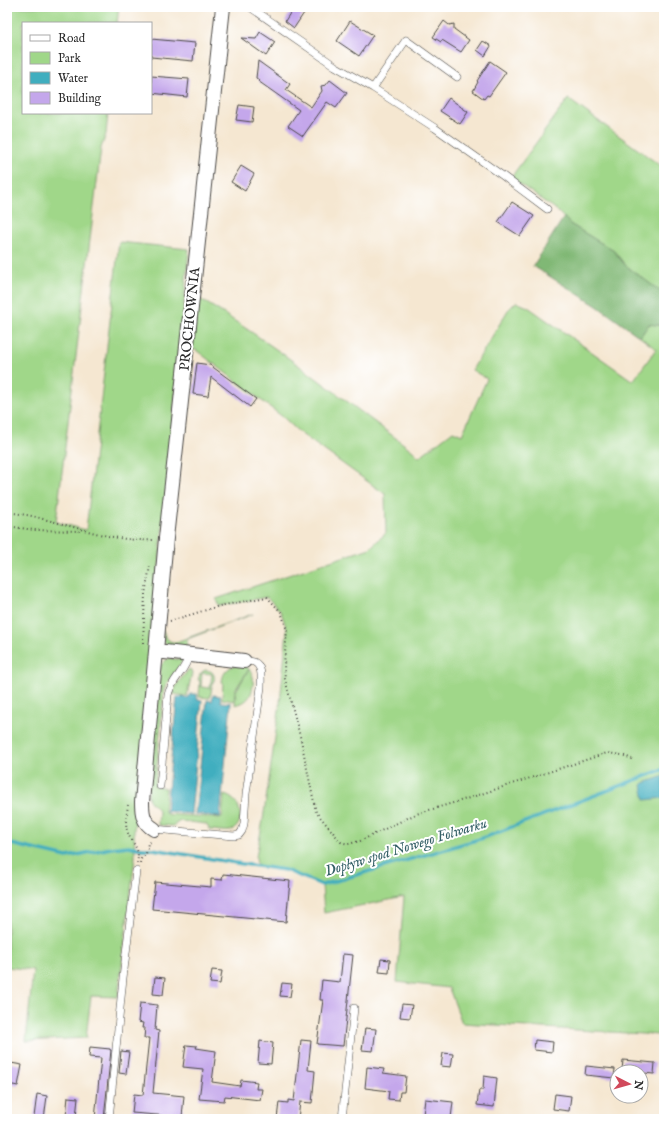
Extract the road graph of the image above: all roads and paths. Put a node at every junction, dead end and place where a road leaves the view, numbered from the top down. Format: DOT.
graph roads {
  1 [pos="223,7"];
  2 [pos="250,7"];
  3 [pos="457,76"];
  4 [pos="373,88"];
  5 [pos="547,209"];
  6 [pos="7,512"];
  7 [pos="7,526"];
  8 [pos="86,531"];
  9 [pos="166,538"];
  10 [pos="158,629"];
  11 [pos="156,652"];
  12 [pos="189,655"];
  13 [pos="244,661"];
  14 [pos="632,759"];
  15 [pos="160,786"];
  16 [pos="154,829"];
  17 [pos="133,843"];
  18 [pos="148,844"];
  19 [pos="138,852"];
  20 [pos="146,854"];
  21 [pos="136,871"];
  22 [pos="354,1008"];
  23 [pos="109,1119"];
  24 [pos="342,1119"];
  1 -- 9 [label="street, PROCHOWNIA"];
  2 -- 4 [label="lane"];
  3 -- 4 [label="lane"];
  4 -- 5 [label="lane"];
  6 -- 8 [label="path"];
  7 -- 8 [label="path"];
  8 -- 9 [label="path"];
  9 -- 10 [label="street, PROCHOWNIA"];
  10 -- 11 [label="street, PROCHOWNIA"];
  10 -- 14 [label="path"];
  11 -- 12 [label="street"];
  11 -- 16 [label="street, PROCHOWNIA"];
  12 -- 13 [label="street"];
  12 -- 15 [label="lane"];
  13 -- 16 [label="lane"];
  17 -- 19 [label="path"];
  18 -- 20 [label="path"];
  21 -- 23 [label="lane"];
  22 -- 24 [label="lane"];
}
